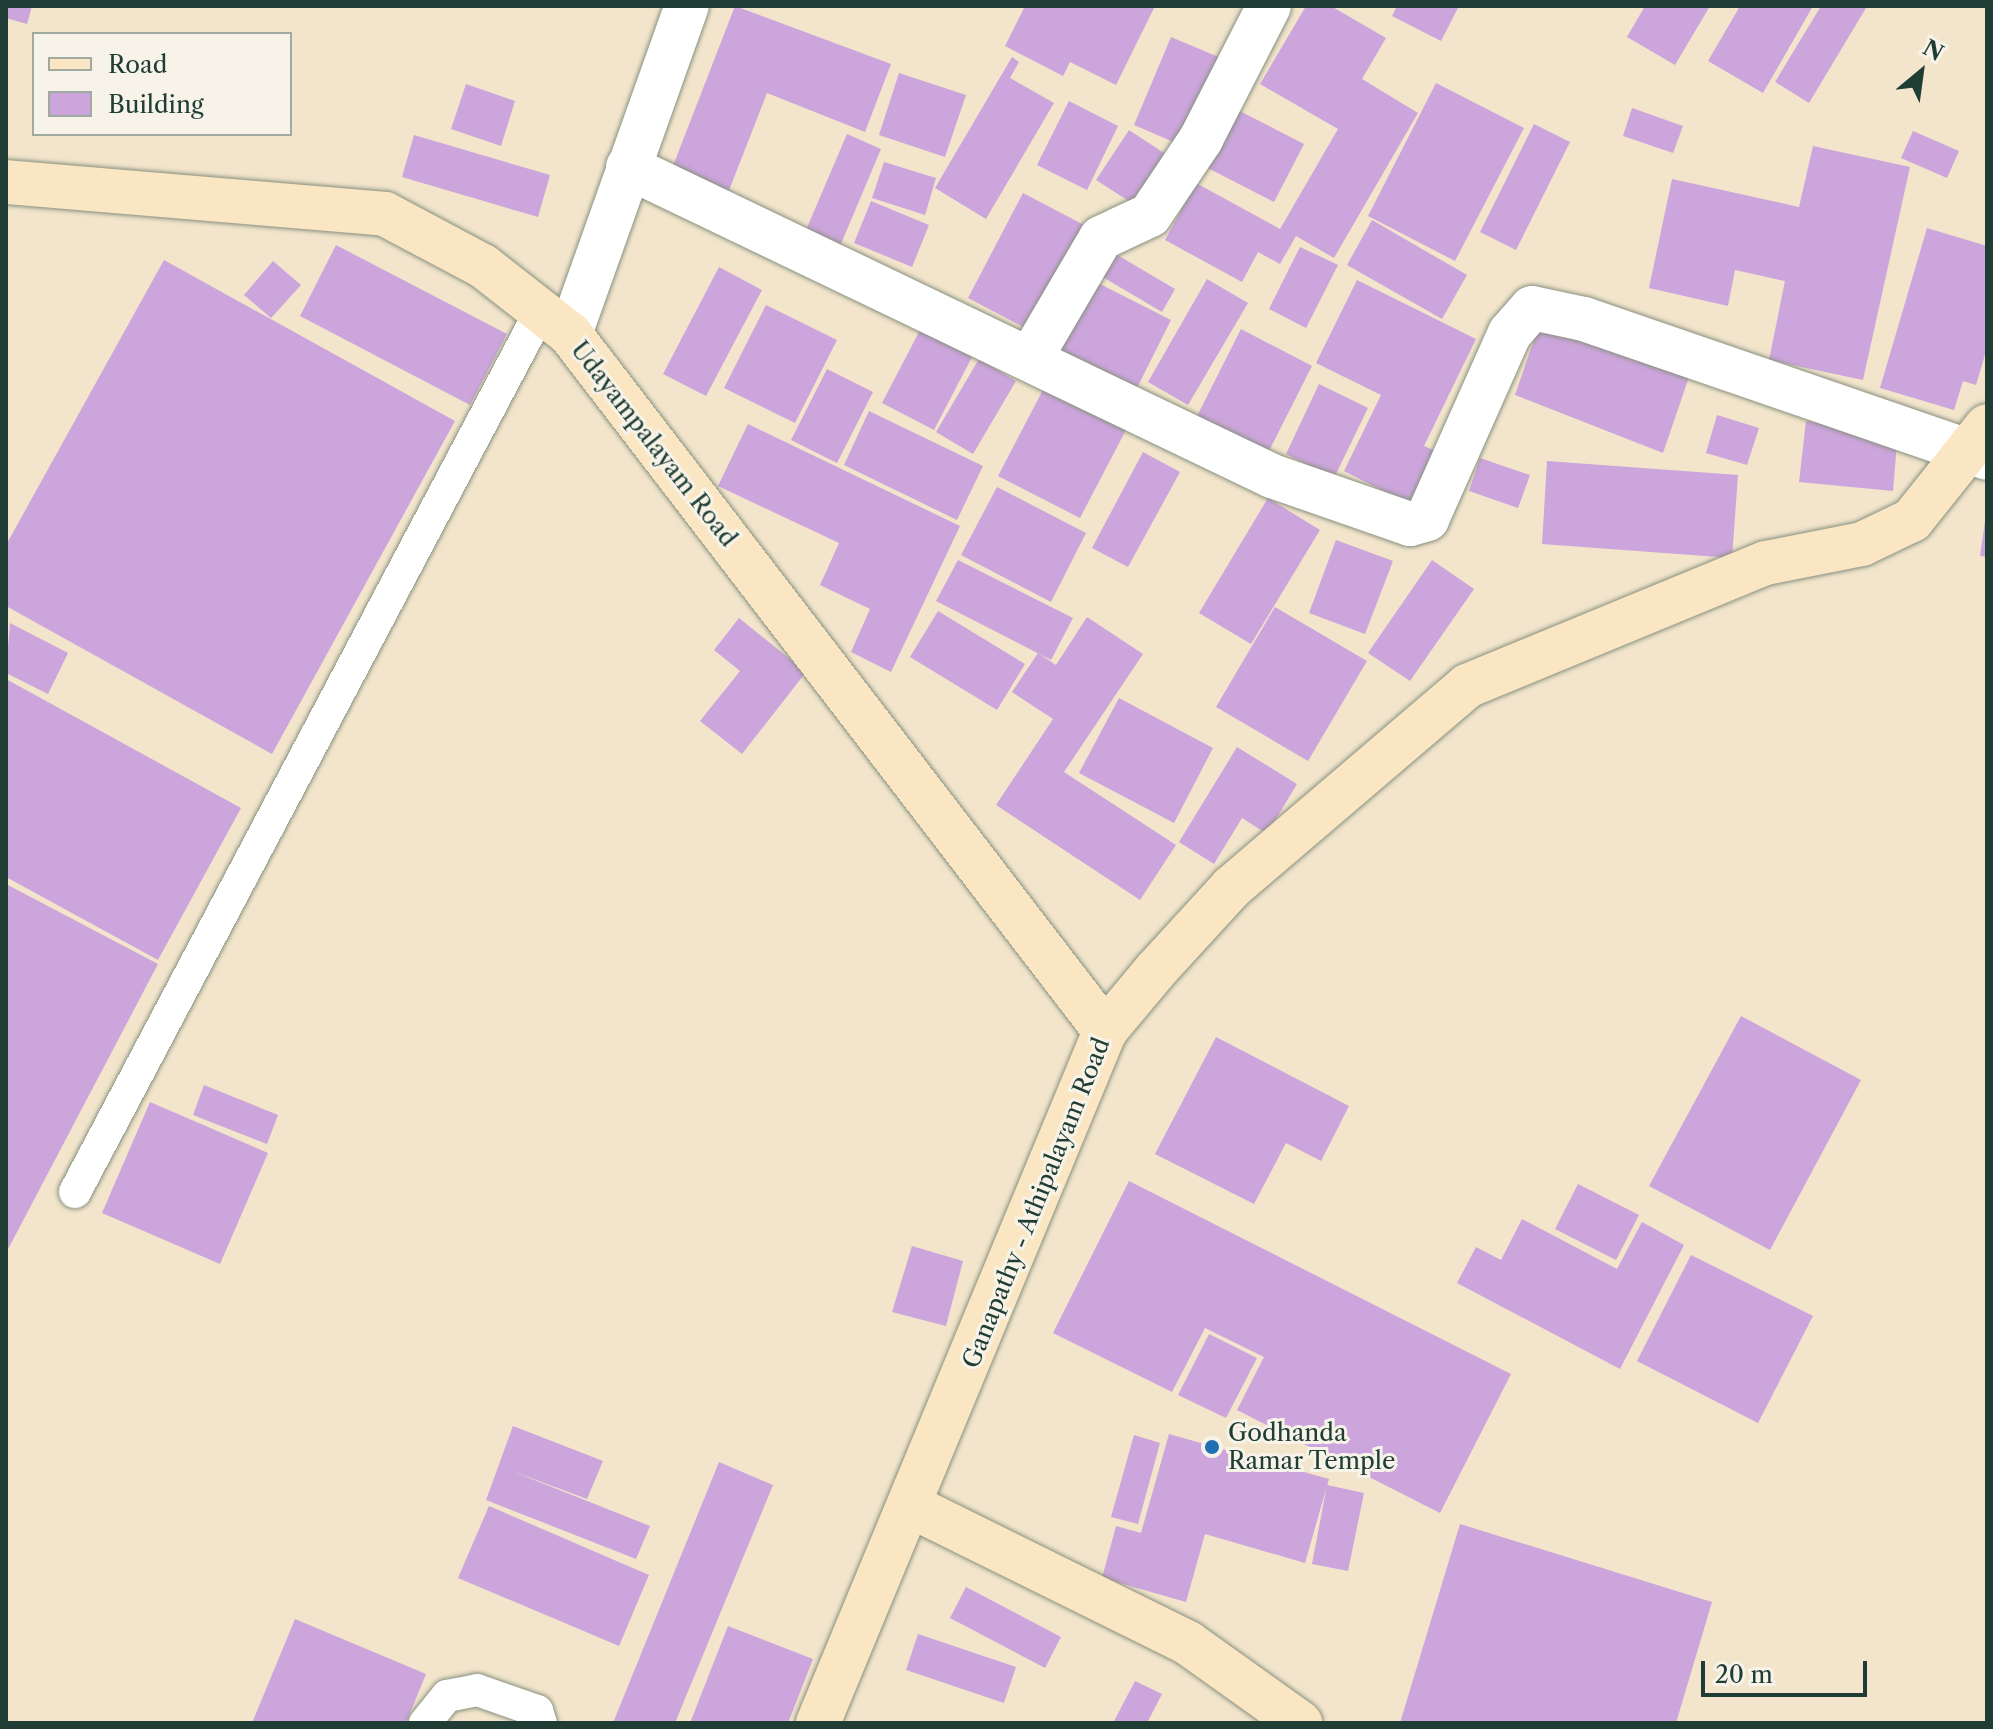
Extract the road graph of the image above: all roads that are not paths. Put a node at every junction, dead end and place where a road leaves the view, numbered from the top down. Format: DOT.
graph roads {
  1 [pos="687,6"];
  2 [pos="1269,6"];
  3 [pos="628,167"];
  4 [pos="6,182"];
  5 [pos="554,324"];
  6 [pos="1030,359"];
  7 [pos="1980,445"];
  8 [pos="1105,1031"];
  9 [pos="75,1192"];
  10 [pos="913,1507"];
  11 [pos="425,1723"];
  12 [pos="541,1723"];
  13 [pos="818,1723"];
  14 [pos="1300,1723"];
  1 -- 3 [label="street"];
  2 -- 6 [label="street"];
  3 -- 5 [label="street"];
  3 -- 6 [label="street"];
  4 -- 5 [label="street, Udayampalayam Road"];
  5 -- 8 [label="street, Udayampalayam Road"];
  5 -- 9 [label="lane"];
  6 -- 7 [label="street"];
  7 -- 8 [label="street, Ganapathy - Athipalayam Road"];
  8 -- 10 [label="street, Ganapathy - Athipalayam Road"];
  10 -- 13 [label="street, Ganapathy - Athipalayam Road"];
  10 -- 14 [label="street"];
  11 -- 12 [label="lane"];
}
